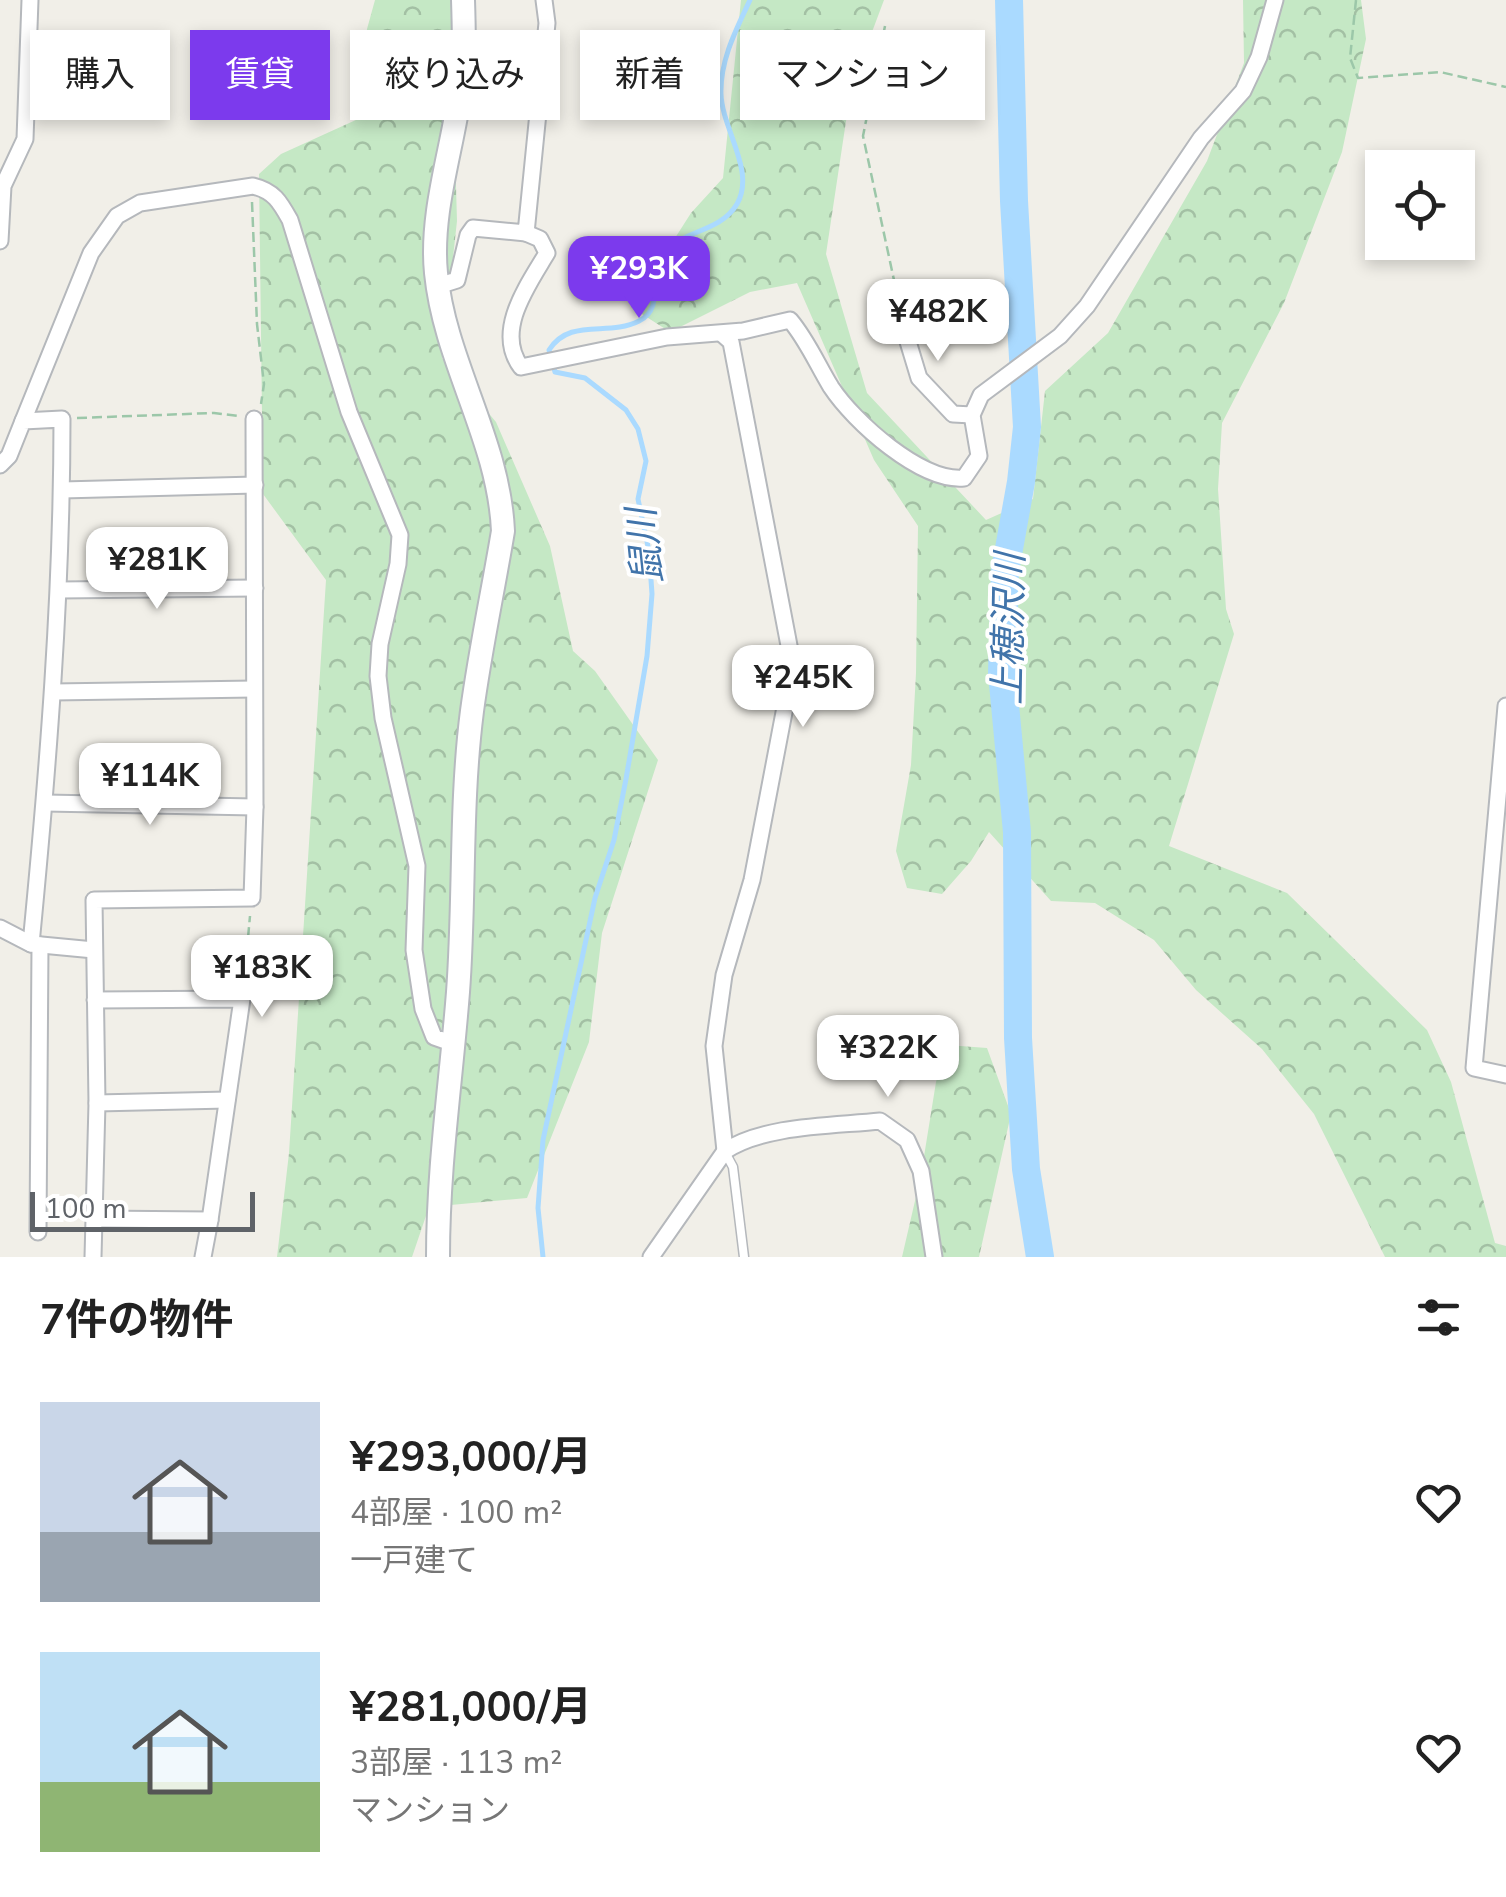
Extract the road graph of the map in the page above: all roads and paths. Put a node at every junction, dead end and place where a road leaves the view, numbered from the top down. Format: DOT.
graph roads {
  1 [pos="30,0"];
  2 [pos="463,0"];
  3 [pos="544,0"];
  4 [pos="1275,0"];
  5 [pos="1356,0"];
  6 [pos="885,26"];
  7 [pos="1506,87"];
  8 [pos="253,186"];
  9 [pos="526,232"];
  10 [pos="0,241"];
  11 [pos="438,286"];
  12 [pos="903,324"];
  13 [pos="722,334"];
  14 [pos="972,415"];
  15 [pos="62,419"];
  16 [pos="254,419"];
  17 [pos="23,421"];
  18 [pos="0,465"];
  19 [pos="255,485"];
  20 [pos="62,490"];
  21 [pos="255,588"];
  22 [pos="59,590"];
  23 [pos="254,690"];
  24 [pos="53,692"];
  25 [pos="1506,706"];
  26 [pos="44,803"];
  27 [pos="256,807"];
  28 [pos="252,898"];
  29 [pos="0,928"];
  30 [pos="36,944"];
  31 [pos="94,950"];
  32 [pos="242,999"];
  33 [pos="95,1000"];
  34 [pos="454,1044"];
  35 [pos="1506,1075"];
  36 [pos="227,1100"];
  37 [pos="97,1104"];
  38 [pos="725,1151"];
  39 [pos="95,1219"];
  40 [pos="210,1220"];
  41 [pos="38,1232"];
  42 [pos="93,1257"];
  43 [pos="203,1257"];
  44 [pos="438,1257"];
  45 [pos="650,1257"];
  46 [pos="744,1257"];
  47 [pos="934,1257"];
  1 -- 10 [label="street"];
  2 -- 11 [label="street"];
  3 -- 9 [label="street"];
  4 -- 14 [label="street"];
  5 -- 7 [label="path"];
  6 -- 12 [label="path"];
  8 -- 16 [label="path"];
  8 -- 17 [label="street"];
  8 -- 34 [label="street"];
  9 -- 11 [label="street"];
  9 -- 13 [label="street"];
  11 -- 34 [label="street"];
  12 -- 14 [label="street"];
  13 -- 14 [label="street"];
  13 -- 38 [label="street"];
  15 -- 16 [label="path"];
  15 -- 17 [label="street"];
  15 -- 20 [label="street"];
  16 -- 19 [label="street"];
  17 -- 18 [label="street"];
  19 -- 20 [label="street"];
  19 -- 21 [label="street"];
  20 -- 22 [label="street"];
  21 -- 22 [label="street"];
  21 -- 23 [label="street"];
  22 -- 24 [label="street"];
  23 -- 24 [label="street"];
  23 -- 27 [label="street"];
  24 -- 26 [label="street"];
  25 -- 35 [label="street"];
  26 -- 27 [label="street"];
  26 -- 30 [label="street"];
  27 -- 28 [label="street"];
  28 -- 31 [label="street"];
  28 -- 32 [label="path"];
  29 -- 30 [label="street"];
  30 -- 31 [label="street"];
  30 -- 41 [label="street"];
  31 -- 33 [label="street"];
  32 -- 33 [label="street"];
  32 -- 36 [label="street"];
  33 -- 37 [label="street"];
  34 -- 44 [label="street"];
  36 -- 37 [label="street"];
  36 -- 40 [label="street"];
  37 -- 39 [label="street"];
  38 -- 45 [label="street"];
  38 -- 46 [label="lane"];
  38 -- 47 [label="street"];
  39 -- 40 [label="street"];
  39 -- 42 [label="street"];
  40 -- 43 [label="street"];
}
